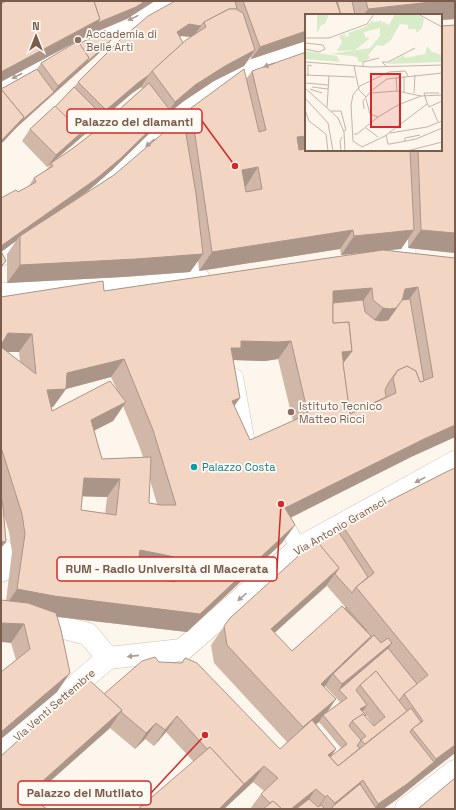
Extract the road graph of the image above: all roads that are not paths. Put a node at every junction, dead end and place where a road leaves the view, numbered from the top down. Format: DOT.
graph roads {
  1 [pos="168,1"];
  2 [pos="305,51"];
  3 [pos="1,85"];
  4 [pos="173,123"];
  5 [pos="176,146"];
  6 [pos="402,197"];
  7 [pos="72,206"];
  8 [pos="53,220"];
  9 [pos="188,220"];
  10 [pos="1,255"];
  11 [pos="384,260"];
  12 [pos="405,260"];
  13 [pos="426,263"];
  14 [pos="218,277"];
  15 [pos="195,280"];
  16 [pos="1,294"];
  17 [pos="234,369"];
  18 [pos="249,453"];
  19 [pos="455,462"];
  20 [pos="283,520"];
  21 [pos="299,548"];
  22 [pos="1,549"];
  23 [pos="1,571"];
  24 [pos="1,612"];
  25 [pos="108,658"];
  26 [pos="1,753"];
  27 [pos="455,771"];
  28 [pos="406,809"];
  1 -- 3 [label="street, one-way"];
  2 -- 4 [label="street, one-way"];
  4 -- 5 [label="street"];
  4 -- 7 [label="street, one-way"];
  6 -- 12 [label="street"];
  8 -- 10 [label="street"];
  9 -- 15 [label="street"];
  11 -- 12 [label="street"];
  12 -- 13 [label="street"];
  14 -- 15 [label="street"];
  15 -- 16 [label="street"];
  17 -- 18 [label="lane"];
  19 -- 21 [label="street, Via Antonio Gramsci, one-way"];
  20 -- 21 [label="lane"];
  21 -- 25 [label="street, Via Antonio Gramsci, one-way"];
  22 -- 23 [label="street"];
  24 -- 25 [label="street"];
  25 -- 26 [label="street, Via Venti Settembre"];
  27 -- 28 [label="street"];
}
